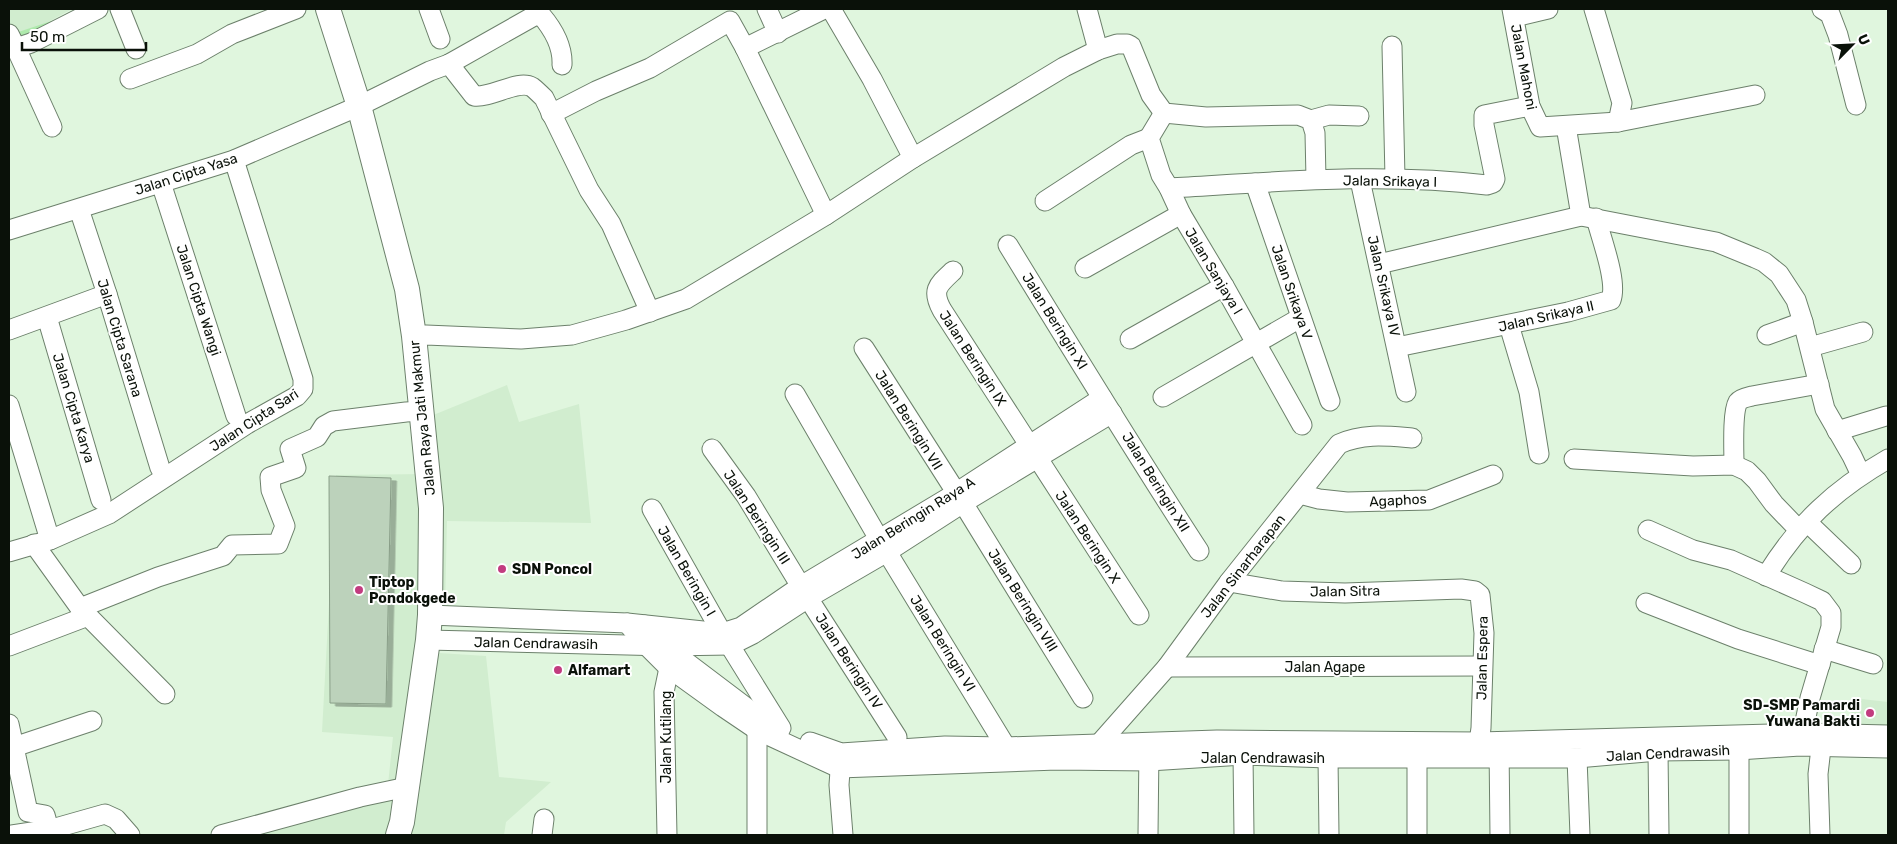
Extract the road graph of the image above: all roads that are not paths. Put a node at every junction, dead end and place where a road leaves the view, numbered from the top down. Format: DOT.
graph roads {
  1 [pos="98,9"];
  2 [pos="120,9"];
  3 [pos="296,9"];
  4 [pos="328,9"];
  5 [pos="429,9"];
  6 [pos="767,9"];
  7 [pos="824,9"];
  8 [pos="831,9"];
  9 [pos="1088,9"];
  10 [pos="1548,9"];
  11 [pos="1594,9"];
  12 [pos="1822,9"];
  13 [pos="1513,13"];
  14 [pos="778,33"];
  15 [pos="440,39"];
  16 [pos="13,42"];
  17 [pos="1392,46"];
  18 [pos="745,48"];
  19 [pos="136,49"];
  20 [pos="1098,50"];
  21 [pos="449,64"];
  22 [pos="562,65"];
  23 [pos="130,79"];
  24 [pos="1755,95"];
  25 [pos="1856,105"];
  26 [pos="359,106"];
  27 [pos="1530,106"];
  28 [pos="1164,113"];
  29 [pos="551,114"];
  30 [pos="1359,116"];
  31 [pos="1311,120"];
  32 [pos="1618,122"];
  33 [pos="1566,126"];
  34 [pos="52,128"];
  35 [pos="1149,138"];
  36 [pos="913,158"];
  37 [pos="234,160"];
  38 [pos="1395,178"];
  39 [pos="1316,179"];
  40 [pos="1360,180"];
  41 [pos="1254,183"];
  42 [pos="161,184"];
  43 [pos="1169,188"];
  44 [pos="1045,201"];
  45 [pos="79,209"];
  46 [pos="1181,214"];
  47 [pos="826,215"];
  48 [pos="1589,217"];
  49 [pos="9,230"];
  50 [pos="1008,245"];
  51 [pos="1379,264"];
  52 [pos="1085,268"];
  53 [pos="953,271"];
  54 [pos="1224,286"];
  55 [pos="107,294"];
  56 [pos="650,312"];
  57 [pos="47,317"];
  58 [pos="1300,318"];
  59 [pos="1804,322"];
  60 [pos="1509,325"];
  61 [pos="9,330"];
  62 [pos="1863,332"];
  63 [pos="1767,334"];
  64 [pos="414,336"];
  65 [pos="1130,339"];
  66 [pos="1256,343"];
  67 [pos="1397,347"];
  68 [pos="1810,347"];
  69 [pos="864,348"];
  70 [pos="1819,384"];
  71 [pos="1406,392"];
  72 [pos="795,394"];
  73 [pos="1162,397"];
  74 [pos="1102,398"];
  75 [pos="1330,401"];
  76 [pos="9,405"];
  77 [pos="422,412"];
  78 [pos="1112,413"];
  79 [pos="236,416"];
  80 [pos="1886,416"];
  81 [pos="1302,425"];
  82 [pos="1837,431"];
  83 [pos="1412,438"];
  84 [pos="712,448"];
  85 [pos="1034,451"];
  86 [pos="1539,454"];
  87 [pos="1574,459"];
  88 [pos="1888,459"];
  89 [pos="1734,465"];
  90 [pos="160,468"];
  91 [pos="1493,475"];
  92 [pos="1860,475"];
  93 [pos="1300,494"];
  94 [pos="959,498"];
  95 [pos="101,500"];
  96 [pos="652,509"];
  97 [pos="1803,526"];
  98 [pos="1648,530"];
  99 [pos="42,542"];
  100 [pos="883,545"];
  101 [pos="1200,551"];
  102 [pos="9,552"];
  103 [pos="1851,564"];
  104 [pos="1766,576"];
  105 [pos="1229,582"];
  106 [pos="1461,589"];
  107 [pos="805,592"];
  108 [pos="1646,603"];
  109 [pos="84,612"];
  110 [pos="430,615"];
  111 [pos="1139,615"];
  112 [pos="636,624"];
  113 [pos="726,639"];
  114 [pos="428,640"];
  115 [pos="645,644"];
  116 [pos="9,646"];
  117 [pos="675,654"];
  118 [pos="1822,657"];
  119 [pos="1874,664"];
  120 [pos="1482,666"];
  121 [pos="1167,667"];
  122 [pos="165,694"];
  123 [pos="1083,698"];
  124 [pos="92,721"];
  125 [pos="9,724"];
  126 [pos="760,724"];
  127 [pos="781,728"];
  128 [pos="1888,735"];
  129 [pos="897,737"];
  130 [pos="1801,739"];
  131 [pos="1149,742"];
  132 [pos="1479,742"];
  133 [pos="1739,742"];
  134 [pos="11,747"];
  135 [pos="1006,747"];
  136 [pos="1821,748"];
  137 [pos="1888,748"];
  138 [pos="1094,750"];
  139 [pos="1499,750"];
  140 [pos="1658,751"];
  141 [pos="1243,755"];
  142 [pos="1328,758"];
  143 [pos="1417,758"];
  144 [pos="1577,758"];
  145 [pos="840,760"];
  146 [pos="1149,762"];
  147 [pos="407,787"];
  148 [pos="49,829"];
  149 [pos="12,835"];
  150 [pos="130,835"];
  151 [pos="221,835"];
  152 [pos="398,835"];
  153 [pos="667,835"];
  154 [pos="758,835"];
  155 [pos="843,835"];
  156 [pos="1148,835"];
  157 [pos="1244,835"];
  158 [pos="1328,835"];
  159 [pos="1417,835"];
  160 [pos="1500,835"];
  161 [pos="1580,835"];
  162 [pos="1659,835"];
  163 [pos="1739,835"];
  164 [pos="1820,835"];
  1 -- 16 [label="street"];
  2 -- 19 [label="street"];
  3 -- 23 [label="street"];
  4 -- 26 [label="main road, Jalan Raya Jati Makmur"];
  5 -- 15 [label="street"];
  6 -- 14 [label="street"];
  7 -- 14 [label="street"];
  8 -- 36 [label="street"];
  9 -- 20 [label="street"];
  10 -- 13 [label="street"];
  11 -- 32 [label="street"];
  12 -- 25 [label="street"];
  13 -- 27 [label="street, Jalan Mahoni"];
  14 -- 18 [label="street"];
  16 -- 34 [label="street"];
  17 -- 38 [label="street"];
  18 -- 29 [label="street"];
  18 -- 47 [label="street"];
  20 -- 28 [label="street"];
  20 -- 36 [label="street"];
  21 -- 22 [label="street, Jalan Cipta Yasa"];
  21 -- 26 [label="street, Jalan Cipta Yasa"];
  21 -- 29 [label="street"];
  24 -- 32 [label="street"];
  26 -- 37 [label="street, Jalan Cipta Yasa"];
  26 -- 64 [label="main road, Jalan Raya Jati Makmur"];
  27 -- 33 [label="street, Jalan Mahoni"];
  27 -- 38 [label="street, Jalan Srikaya I"];
  28 -- 31 [label="street"];
  28 -- 35 [label="street"];
  29 -- 56 [label="street"];
  30 -- 31 [label="street"];
  31 -- 39 [label="street"];
  32 -- 33 [label="street"];
  33 -- 48 [label="street"];
  35 -- 43 [label="street, Jalan Sanjaya I"];
  35 -- 44 [label="street"];
  36 -- 47 [label="street"];
  37 -- 42 [label="street, Jalan Cipta Yasa"];
  37 -- 99 [label="street, Jalan Cipta Sari"];
  38 -- 40 [label="street, Jalan Srikaya I"];
  39 -- 40 [label="street, Jalan Srikaya I"];
  39 -- 41 [label="street, Jalan Srikaya I"];
  40 -- 51 [label="street, Jalan Srikaya IV"];
  41 -- 43 [label="street, Jalan Srikaya I"];
  41 -- 58 [label="street, Jalan Srikaya V"];
  42 -- 45 [label="street, Jalan Cipta Yasa"];
  42 -- 79 [label="street, Jalan Cipta Wangi"];
  43 -- 46 [label="street, Jalan Sanjaya I"];
  45 -- 49 [label="street, Jalan Cipta Yasa"];
  45 -- 55 [label="street, Jalan Cipta Sarana"];
  46 -- 52 [label="street"];
  46 -- 54 [label="street, Jalan Sanjaya I"];
  47 -- 56 [label="street"];
  48 -- 51 [label="street"];
  48 -- 59 [label="street"];
  48 -- 60 [label="street, Jalan Srikaya II"];
  50 -- 74 [label="street, Jalan Beringin XI"];
  51 -- 67 [label="street, Jalan Srikaya IV"];
  53 -- 85 [label="street, Jalan Beringin IX"];
  54 -- 65 [label="street"];
  54 -- 66 [label="street, Jalan Sanjaya I"];
  55 -- 57 [label="street"];
  55 -- 90 [label="street, Jalan Cipta Sarana"];
  56 -- 64 [label="street"];
  57 -- 61 [label="street"];
  57 -- 95 [label="street, Jalan Cipta Karya"];
  58 -- 66 [label="street"];
  58 -- 75 [label="street, Jalan Srikaya V"];
  59 -- 63 [label="street"];
  59 -- 68 [label="street"];
  60 -- 67 [label="street, Jalan Srikaya II"];
  60 -- 86 [label="street"];
  62 -- 68 [label="street"];
  64 -- 77 [label="main road, Jalan Raya Jati Makmur"];
  66 -- 73 [label="street"];
  66 -- 81 [label="street, Jalan Sanjaya I"];
  67 -- 71 [label="street, Jalan Srikaya IV"];
  68 -- 70 [label="street"];
  69 -- 94 [label="street, Jalan Beringin VII"];
  70 -- 82 [label="street"];
  70 -- 89 [label="street"];
  72 -- 100 [label="street"];
  74 -- 78 [label="street, Jalan Beringin XI"];
  74 -- 85 [label="street"];
  76 -- 99 [label="street"];
  77 -- 109 [label="street"];
  77 -- 110 [label="main road, Jalan Raya Jati Makmur"];
  78 -- 85 [label="street"];
  78 -- 101 [label="street, Jalan Beringin XII"];
  80 -- 82 [label="street"];
  82 -- 92 [label="street"];
  83 -- 93 [label="street, Jalan Sinarharapan"];
  84 -- 107 [label="street, Jalan Beringin III"];
  85 -- 94 [label="street"];
  85 -- 111 [label="street, Jalan Beringin X"];
  87 -- 89 [label="street"];
  88 -- 92 [label="street"];
  89 -- 97 [label="street"];
  91 -- 93 [label="street, Agaphos"];
  92 -- 97 [label="street"];
  93 -- 105 [label="street, Jalan Sinarharapan"];
  94 -- 100 [label="street"];
  94 -- 123 [label="street, Jalan Beringin VIII"];
  96 -- 113 [label="street, Jalan Beringin I"];
  97 -- 103 [label="street"];
  97 -- 104 [label="street"];
  98 -- 104 [label="street"];
  99 -- 102 [label="street"];
  99 -- 109 [label="street"];
  100 -- 107 [label="street"];
  100 -- 135 [label="street, Jalan Beringin VI"];
  104 -- 118 [label="street"];
  105 -- 106 [label="street, Jalan Sitra"];
  105 -- 121 [label="street, Jalan Sinarharapan"];
  106 -- 120 [label="street, Jalan Espera"];
  107 -- 113 [label="street"];
  107 -- 129 [label="street, Jalan Beringin IV"];
  108 -- 118 [label="street"];
  109 -- 116 [label="street"];
  109 -- 122 [label="street"];
  110 -- 112 [label="street, Jalan Cendrawasih"];
  110 -- 114 [label="main road, Jalan Raya Jati Makmur"];
  112 -- 113 [label="street, Jalan Cendrawasih"];
  112 -- 115 [label="street, Jalan Cendrawasih"];
  112 -- 117 [label="street, Jalan Cendrawasih"];
  113 -- 117 [label="street"];
  113 -- 127 [label="street, Jalan Beringin I"];
  114 -- 115 [label="street, Jalan Cendrawasih"];
  114 -- 147 [label="main road, Jalan Raya Jati Makmur"];
  115 -- 117 [label="street, Jalan Cendrawasih"];
  117 -- 126 [label="street, Jalan Cendrawasih"];
  117 -- 153 [label="street, Jalan Kutilang"];
  118 -- 119 [label="street"];
  118 -- 130 [label="street"];
  120 -- 121 [label="street, Jalan Agape"];
  120 -- 132 [label="street, Jalan Espera"];
  121 -- 138 [label="street, Jalan Sinarharapan"];
  124 -- 134 [label="street"];
  125 -- 134 [label="street"];
  126 -- 127 [label="street, Jalan Cendrawasih"];
  126 -- 145 [label="street, Jalan Cendrawasih"];
  126 -- 154 [label="street"];
  127 -- 145 [label="street, Jalan Cendrawasih"];
  128 -- 130 [label="street, Jalan Cendrawasih"];
  130 -- 133 [label="street, Jalan Cendrawasih"];
  130 -- 136 [label="street, Jalan Cendrawasih"];
  131 -- 132 [label="street, Jalan Cendrawasih"];
  131 -- 138 [label="street, Jalan Cendrawasih"];
  131 -- 146 [label="street"];
  132 -- 139 [label="street, Jalan Cendrawasih"];
  133 -- 139 [label="street, Jalan Cendrawasih"];
  133 -- 140 [label="street, Jalan Cendrawasih"];
  133 -- 163 [label="street"];
  134 -- 148 [label="street"];
  135 -- 138 [label="street, Jalan Cendrawasih"];
  135 -- 145 [label="street, Jalan Cendrawasih"];
  136 -- 137 [label="street, Jalan Cendrawasih"];
  136 -- 164 [label="street"];
  138 -- 145 [label="street, Jalan Cendrawasih"];
  138 -- 146 [label="street, Jalan Cendrawasih"];
  139 -- 143 [label="street, Jalan Cendrawasih"];
  139 -- 144 [label="street, Jalan Cendrawasih"];
  139 -- 160 [label="street"];
  140 -- 144 [label="street, Jalan Cendrawasih"];
  140 -- 162 [label="street"];
  141 -- 142 [label="street, Jalan Cendrawasih"];
  141 -- 146 [label="street, Jalan Cendrawasih"];
  141 -- 157 [label="street"];
  142 -- 143 [label="street, Jalan Cendrawasih"];
  142 -- 158 [label="street"];
  143 -- 159 [label="street"];
  144 -- 161 [label="street"];
  145 -- 155 [label="street"];
  146 -- 156 [label="street"];
  147 -- 151 [label="street"];
  147 -- 152 [label="main road, Jalan Raya Jati Makmur"];
  148 -- 149 [label="street"];
  148 -- 150 [label="street"];
}
